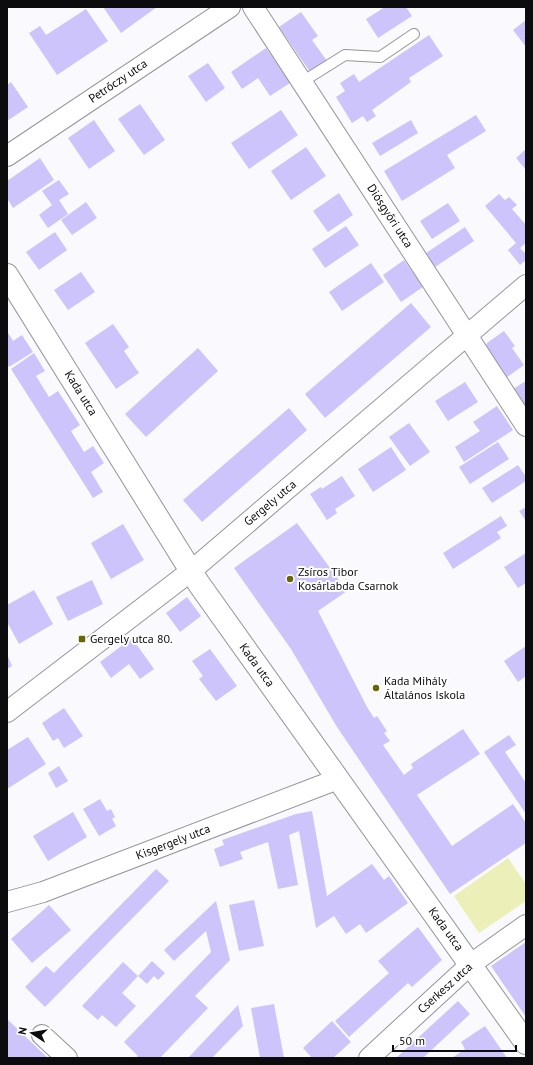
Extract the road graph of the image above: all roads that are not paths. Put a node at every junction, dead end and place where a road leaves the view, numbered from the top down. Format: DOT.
graph roads {
  1 [pos="230,7"];
  2 [pos="253,7"];
  3 [pos="414,34"];
  4 [pos="302,82"];
  5 [pos="7,156"];
  6 [pos="7,274"];
  7 [pos="526,285"];
  8 [pos="468,335"];
  9 [pos="526,426"];
  10 [pos="191,571"];
  11 [pos="7,712"];
  12 [pos="338,778"];
  13 [pos="7,902"];
  14 [pos="526,925"];
  15 [pos="471,964"];
  16 [pos="42,1035"];
  17 [pos="526,1043"];
  18 [pos="67,1058"];
  19 [pos="369,1058"];
  1 -- 5 [label="street, Petrőczy utca"];
  2 -- 4 [label="street, Diósgyőri utca"];
  3 -- 4 [label="lane"];
  4 -- 8 [label="street, Diósgyőri utca"];
  6 -- 10 [label="street, Kada utca"];
  7 -- 8 [label="street, Gergely utca"];
  8 -- 9 [label="street, Diósgyőri utca"];
  8 -- 10 [label="street, Gergely utca"];
  10 -- 11 [label="street, Gergely utca"];
  10 -- 12 [label="street, Kada utca"];
  12 -- 13 [label="street, Kisgergely utca"];
  12 -- 15 [label="street, Kada utca"];
  14 -- 15 [label="street, Cserkesz utca"];
  15 -- 17 [label="street, Kada utca"];
  15 -- 19 [label="street, Cserkesz utca"];
  16 -- 18 [label="street"];
}
